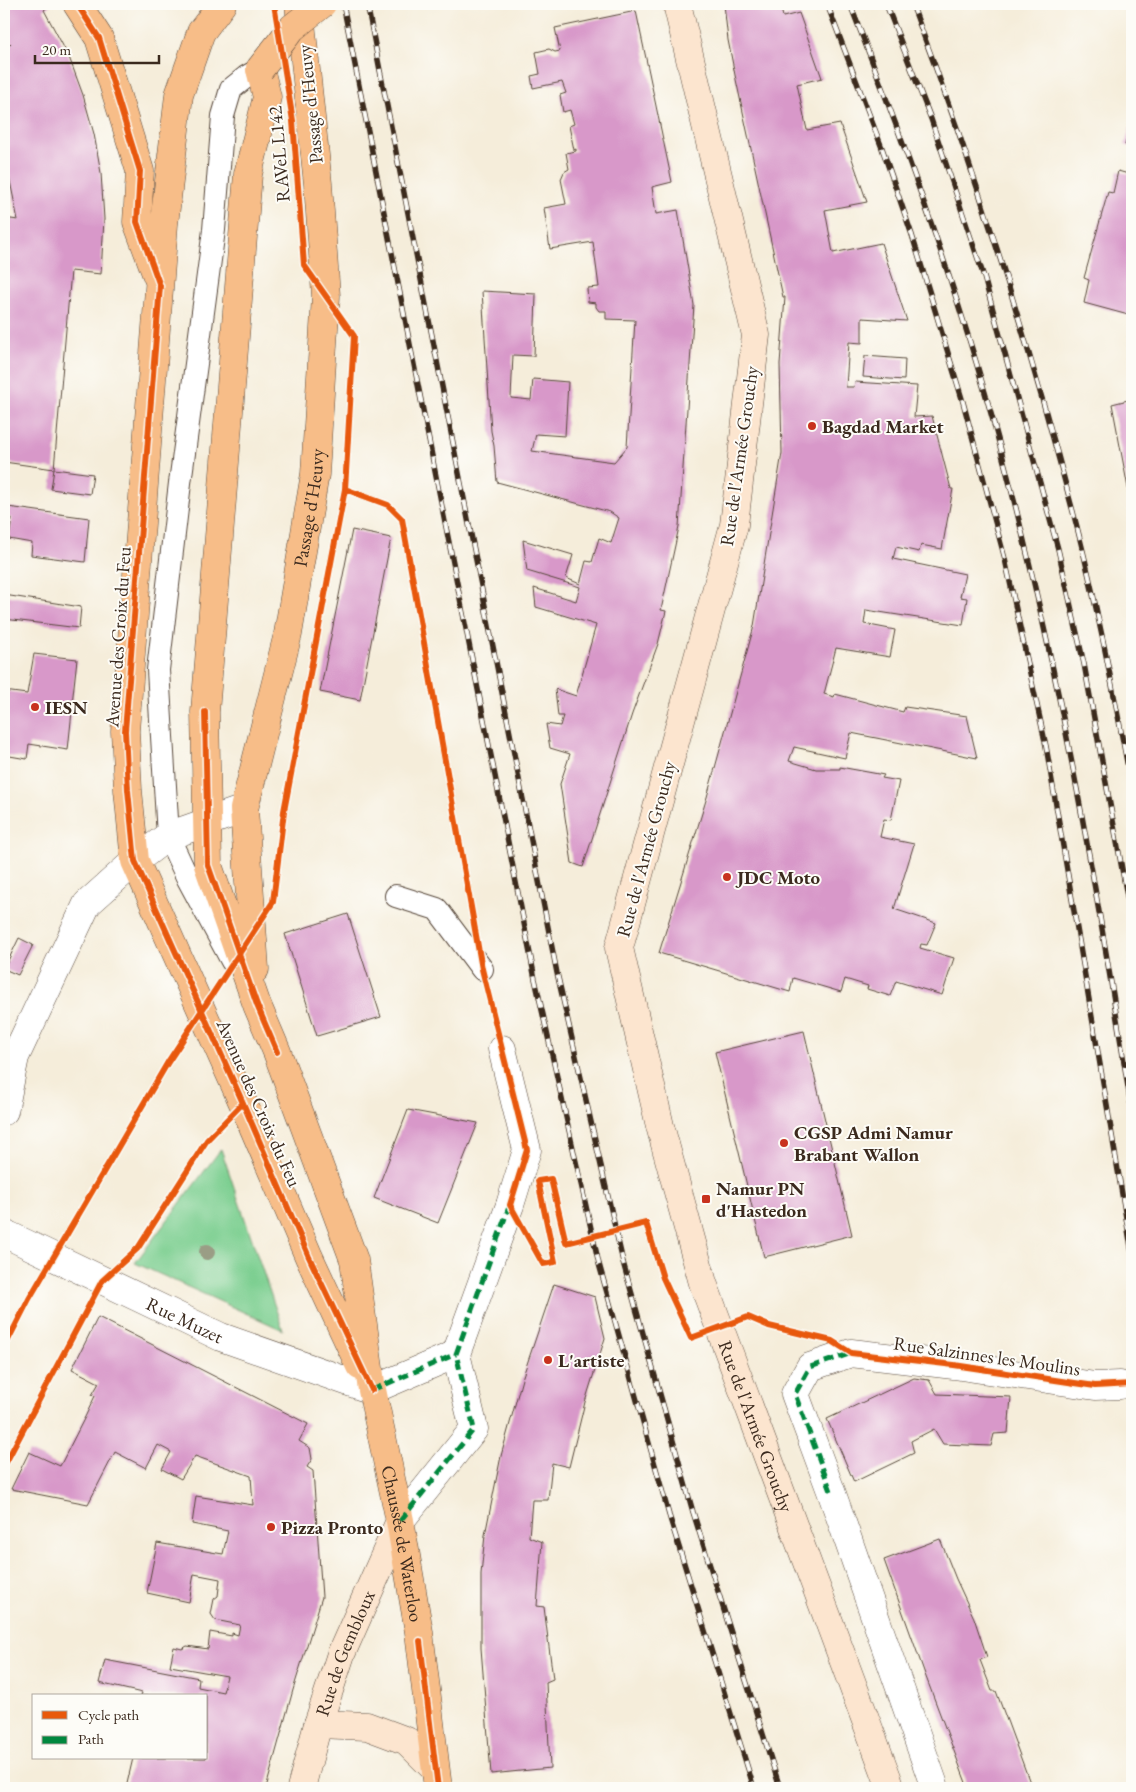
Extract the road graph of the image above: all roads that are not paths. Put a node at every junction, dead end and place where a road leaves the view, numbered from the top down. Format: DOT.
graph roads {
  1 [pos="76,4"];
  2 [pos="222,4"];
  3 [pos="299,4"];
  4 [pos="322,4"];
  5 [pos="677,4"];
  6 [pos="260,69"];
  7 [pos="160,286"];
  8 [pos="244,809"];
  9 [pos="208,822"];
  10 [pos="168,836"];
  11 [pos="134,861"];
  12 [pos="198,872"];
  13 [pos="396,896"];
  14 [pos="482,969"];
  15 [pos="257,1005"];
  16 [pos="502,1049"];
  17 [pos="4,1111"];
  18 [pos="7,1235"];
  19 [pos="456,1354"];
  20 [pos="1120,1386"];
  21 [pos="372,1390"];
  22 [pos="400,1521"];
  23 [pos="318,1724"];
  24 [pos="437,1779"];
  25 [pos="301,1788"];
  26 [pos="891,1788"];
  27 [pos="935,1788"];
  1 -- 7 [label="main road"];
  2 -- 7 [label="main road, Avenue des Croix du Feu"];
  3 -- 8 [label="main road, Passage d'Heuvy"];
  4 -- 6 [label="main road, bridge"];
  5 -- 26 [label="street, Rue de l'Armée Grouchy"];
  6 -- 9 [label="main road"];
  6 -- 10 [label="lane"];
  7 -- 11 [label="main road, Avenue des Croix du Feu"];
  8 -- 9 [label="street"];
  8 -- 15 [label="main road, Passage d'Heuvy"];
  9 -- 10 [label="street"];
  9 -- 12 [label="main road"];
  10 -- 11 [label="street"];
  10 -- 12 [label="lane"];
  11 -- 17 [label="street"];
  11 -- 21 [label="main road, Avenue des Croix du Feu"];
  12 -- 15 [label="main road"];
  13 -- 14 [label="lane"];
  15 -- 21 [label="main road"];
  16 -- 19 [label="street"];
  18 -- 21 [label="street, Rue Muzet"];
  19 -- 21 [label="street"];
  19 -- 22 [label="street"];
  20 -- 27 [label="street, Rue Salzinnes les Moulins"];
  21 -- 22 [label="main road, Chaussée de Waterloo"];
  22 -- 23 [label="street, Rue de Gembloux"];
  22 -- 24 [label="main road, Chaussée de Waterloo"];
  23 -- 24 [label="street"];
  23 -- 25 [label="street, Rue de Gembloux"];
}
